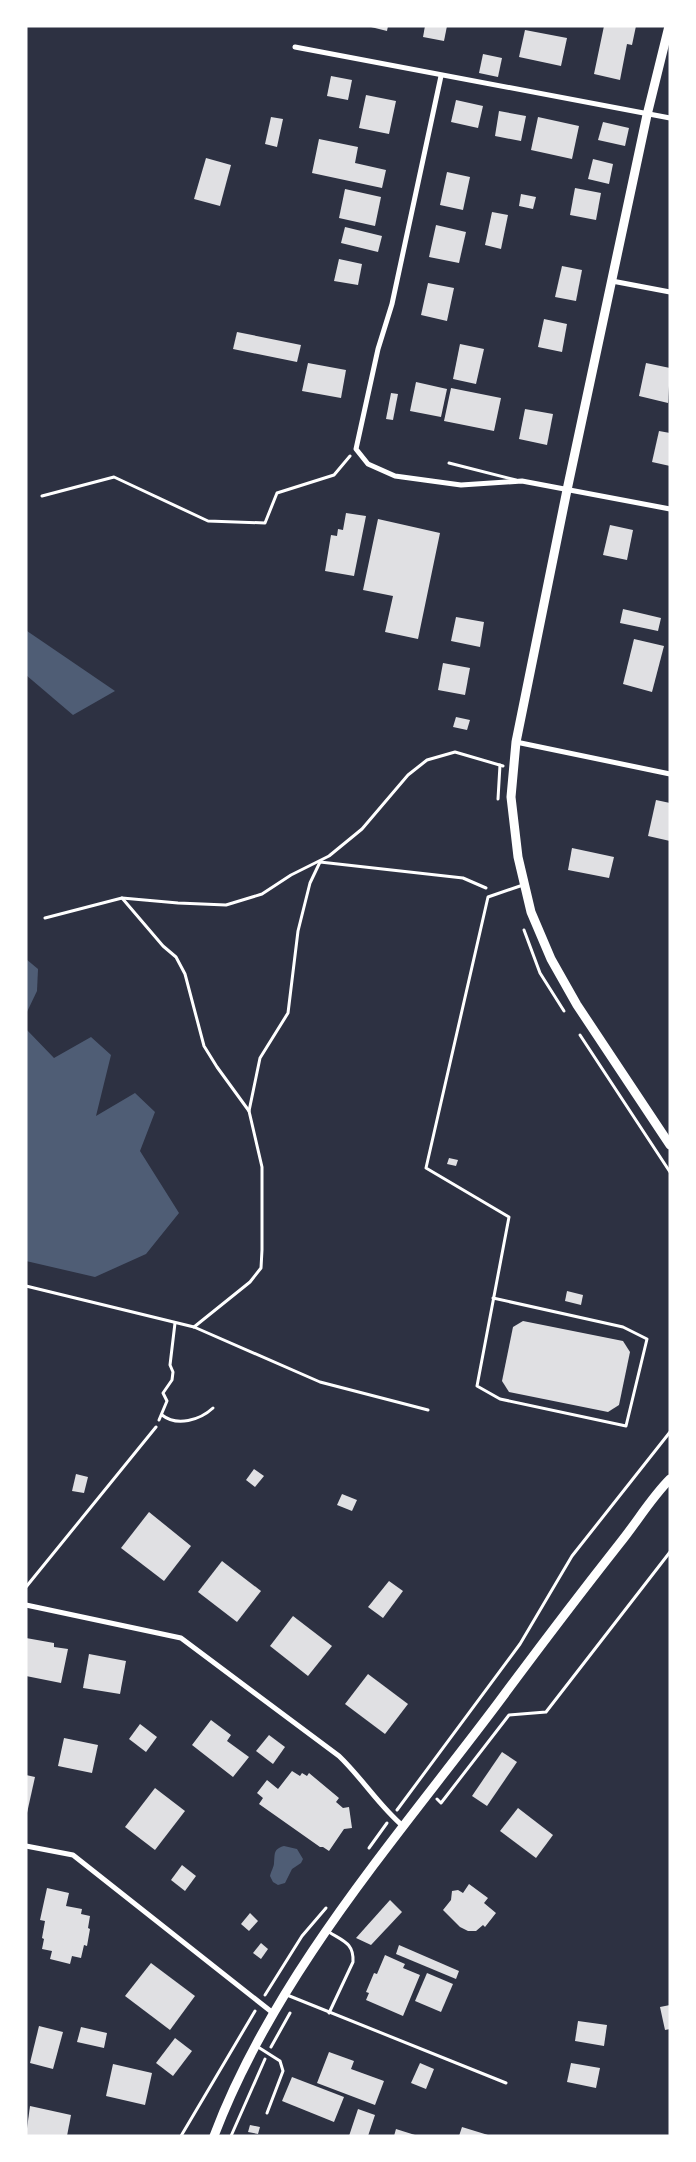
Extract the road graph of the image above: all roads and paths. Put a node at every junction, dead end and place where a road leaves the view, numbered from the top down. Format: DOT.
graph roads {
  1 [pos="669,26"];
  2 [pos="295,47"];
  3 [pos="441,76"];
  4 [pos="646,115"];
  5 [pos="670,118"];
  6 [pos="612,281"];
  7 [pos="670,292"];
  8 [pos="356,449"];
  9 [pos="449,464"];
  10 [pos="522,481"];
  11 [pos="567,490"];
  12 [pos="42,496"];
  13 [pos="670,508"];
  14 [pos="516,742"];
  15 [pos="506,767"];
  16 [pos="670,774"];
  17 [pos="320,862"];
  18 [pos="525,884"];
  19 [pos="499,894"];
  20 [pos="122,898"];
  21 [pos="45,918"];
  22 [pos="249,1111"];
  23 [pos="670,1145"];
  24 [pos="26,1286"];
  25 [pos="494,1298"];
  26 [pos="175,1322"];
  27 [pos="194,1327"];
  28 [pos="213,1408"];
  29 [pos="428,1410"];
  30 [pos="162,1415"];
  31 [pos="156,1427"];
  32 [pos="670,1432"];
  33 [pos="670,1479"];
  34 [pos="670,1552"];
  35 [pos="26,1587"];
  36 [pos="26,1605"];
  37 [pos="417,1783"];
  38 [pos="430,1794"];
  39 [pos="392,1817"];
  40 [pos="404,1827"];
  41 [pos="26,1846"];
  42 [pos="363,1856"];
  43 [pos="329,1904"];
  44 [pos="327,1931"];
  45 [pos="284,1994"];
  46 [pos="297,1999"];
  47 [pos="260,2002"];
  48 [pos="273,2013"];
  49 [pos="329,2013"];
  50 [pos="255,2046"];
  51 [pos="268,2053"];
  52 [pos="506,2083"];
  53 [pos="267,2113"];
  54 [pos="181,2136"];
  55 [pos="214,2136"];
  56 [pos="231,2136"];
  1 -- 4 [label="street"];
  2 -- 3 [label="street"];
  3 -- 4 [label="street"];
  3 -- 8 [label="street"];
  4 -- 5 [label="street"];
  4 -- 6 [label="street"];
  6 -- 7 [label="street"];
  6 -- 11 [label="street"];
  8 -- 10 [label="street"];
  8 -- 12 [label="path"];
  9 -- 10 [label="lane"];
  10 -- 11 [label="street"];
  11 -- 13 [label="street"];
  11 -- 14 [label="street"];
  14 -- 16 [label="street"];
  14 -- 18 [label="street"];
  15 -- 17 [label="path"];
  17 -- 19 [label="path"];
  17 -- 20 [label="path"];
  17 -- 22 [label="path"];
  18 -- 19 [label="lane"];
  18 -- 23 [label="street"];
  19 -- 25 [label="lane"];
  20 -- 21 [label="path"];
  20 -- 22 [label="path"];
  22 -- 27 [label="path"];
  24 -- 26 [label="path"];
  25 -- 25 [label="lane"];
  26 -- 27 [label="path"];
  26 -- 30 [label="path"];
  27 -- 29 [label="path"];
  28 -- 30 [label="path"];
  30 -- 31 [label="path"];
  31 -- 35 [label="lane"];
  32 -- 37 [label="path"];
  33 -- 38 [label="street"];
  34 -- 38 [label="path"];
  36 -- 39 [label="street"];
  37 -- 38 [label="path"];
  37 -- 39 [label="path"];
  38 -- 40 [label="street"];
  39 -- 40 [label="street"];
  39 -- 42 [label="path"];
  40 -- 44 [label="street"];
  41 -- 47 [label="street"];
  43 -- 47 [label="path"];
  44 -- 45 [label="street"];
  44 -- 49 [label="lane"];
  45 -- 46 [label="lane"];
  45 -- 48 [label="street"];
  46 -- 49 [label="lane"];
  46 -- 51 [label="path"];
  47 -- 48 [label="street"];
  47 -- 54 [label="path"];
  48 -- 50 [label="street"];
  49 -- 52 [label="lane"];
  50 -- 51 [label="lane"];
  50 -- 55 [label="street"];
  51 -- 53 [label="lane"];
  51 -- 56 [label="path"];
}
